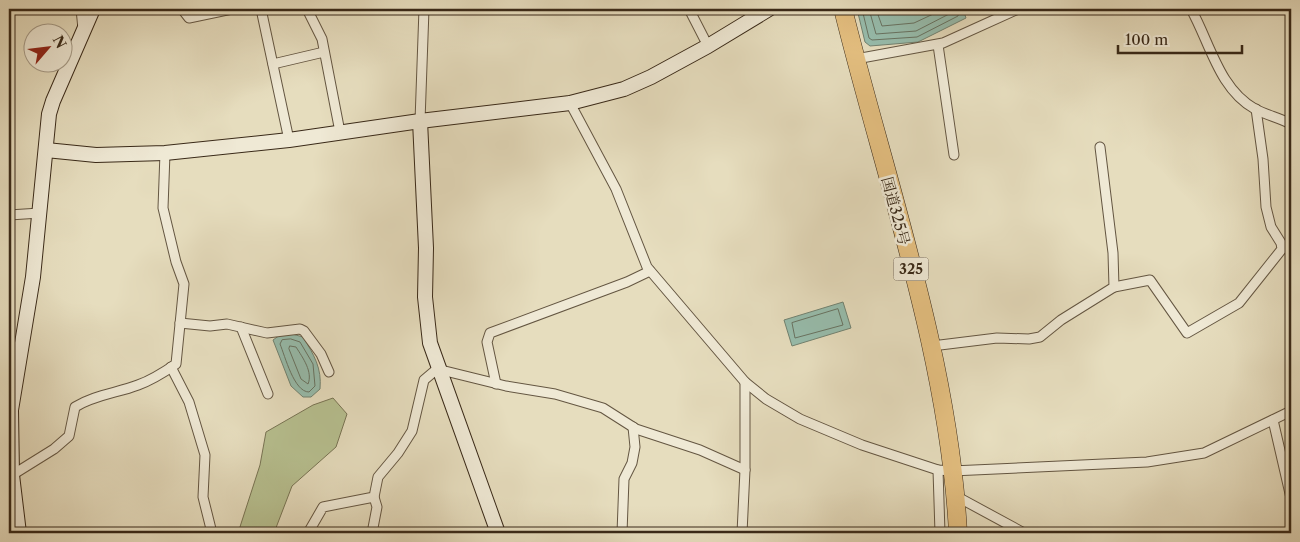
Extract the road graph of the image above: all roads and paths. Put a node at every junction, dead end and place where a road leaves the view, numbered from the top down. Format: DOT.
graph roads {
  1 [pos="81,9"];
  2 [pos="93,9"];
  3 [pos="182,9"];
  4 [pos="232,9"];
  5 [pos="261,9"];
  6 [pos="307,9"];
  7 [pos="424,9"];
  8 [pos="689,9"];
  9 [pos="769,9"];
  10 [pos="843,9"];
  11 [pos="1018,9"];
  12 [pos="1192,9"];
  13 [pos="83,29"];
  14 [pos="938,45"];
  15 [pos="708,46"];
  16 [pos="324,52"];
  17 [pos="856,60"];
  18 [pos="272,64"];
  19 [pos="570,103"];
  20 [pos="1256,109"];
  21 [pos="420,121"];
  22 [pos="1291,124"];
  23 [pos="340,132"];
  24 [pos="289,140"];
  25 [pos="1100,147"];
  26 [pos="46,150"];
  27 [pos="165,153"];
  28 [pos="954,155"];
  29 [pos="40,214"];
  30 [pos="9,215"];
  31 [pos="650,271"];
  32 [pos="1114,288"];
  33 [pos="180,323"];
  34 [pos="241,327"];
  35 [pos="932,346"];
  36 [pos="171,367"];
  37 [pos="437,369"];
  38 [pos="329,372"];
  39 [pos="745,382"];
  40 [pos="496,384"];
  41 [pos="268,394"];
  42 [pos="10,410"];
  43 [pos="1291,411"];
  44 [pos="1273,420"];
  45 [pos="633,427"];
  46 [pos="745,470"];
  47 [pos="945,470"];
  48 [pos="10,476"];
  49 [pos="954,495"];
  50 [pos="374,497"];
  51 [pos="1291,498"];
  52 [pos="19,533"];
  53 [pos="212,533"];
  54 [pos="308,533"];
  55 [pos="372,533"];
  56 [pos="498,533"];
  57 [pos="622,533"];
  58 [pos="742,533"];
  59 [pos="940,533"];
  60 [pos="958,533"];
  61 [pos="1024,533"];
  1 -- 13 [label="street"];
  2 -- 13 [label="street"];
  3 -- 4 [label="street"];
  5 -- 18 [label="street"];
  6 -- 16 [label="street"];
  7 -- 21 [label="street"];
  8 -- 15 [label="street"];
  9 -- 15 [label="street"];
  10 -- 17 [label="highway, 国道325号 / 325"];
  11 -- 14 [label="street"];
  12 -- 20 [label="street"];
  13 -- 26 [label="street"];
  14 -- 17 [label="street"];
  14 -- 28 [label="street"];
  15 -- 19 [label="street"];
  16 -- 18 [label="street"];
  16 -- 23 [label="street"];
  17 -- 35 [label="highway, 国道325号 / 325"];
  18 -- 24 [label="street"];
  19 -- 21 [label="street"];
  19 -- 31 [label="street"];
  20 -- 22 [label="street"];
  20 -- 32 [label="street"];
  21 -- 23 [label="street"];
  21 -- 37 [label="street"];
  23 -- 24 [label="street"];
  24 -- 27 [label="street"];
  25 -- 32 [label="street"];
  26 -- 27 [label="street"];
  26 -- 29 [label="street"];
  27 -- 33 [label="street"];
  29 -- 30 [label="street"];
  29 -- 42 [label="street"];
  31 -- 39 [label="street"];
  31 -- 40 [label="street"];
  32 -- 35 [label="street"];
  33 -- 34 [label="street"];
  33 -- 36 [label="street"];
  34 -- 38 [label="street"];
  34 -- 41 [label="street"];
  35 -- 47 [label="highway, 国道325号 / 325"];
  36 -- 48 [label="street"];
  36 -- 53 [label="street"];
  37 -- 40 [label="street"];
  37 -- 50 [label="street"];
  37 -- 56 [label="street"];
  39 -- 46 [label="street"];
  39 -- 47 [label="street"];
  40 -- 45 [label="street"];
  42 -- 48 [label="street"];
  43 -- 44 [label="street"];
  44 -- 47 [label="street"];
  44 -- 51 [label="street"];
  45 -- 46 [label="street"];
  45 -- 57 [label="street"];
  46 -- 58 [label="street"];
  47 -- 49 [label="highway, 国道325号 / 325"];
  47 -- 59 [label="street"];
  48 -- 52 [label="street"];
  49 -- 60 [label="highway, 国道325号 / 325"];
  49 -- 61 [label="street"];
  50 -- 54 [label="street"];
  50 -- 55 [label="street"];
}
